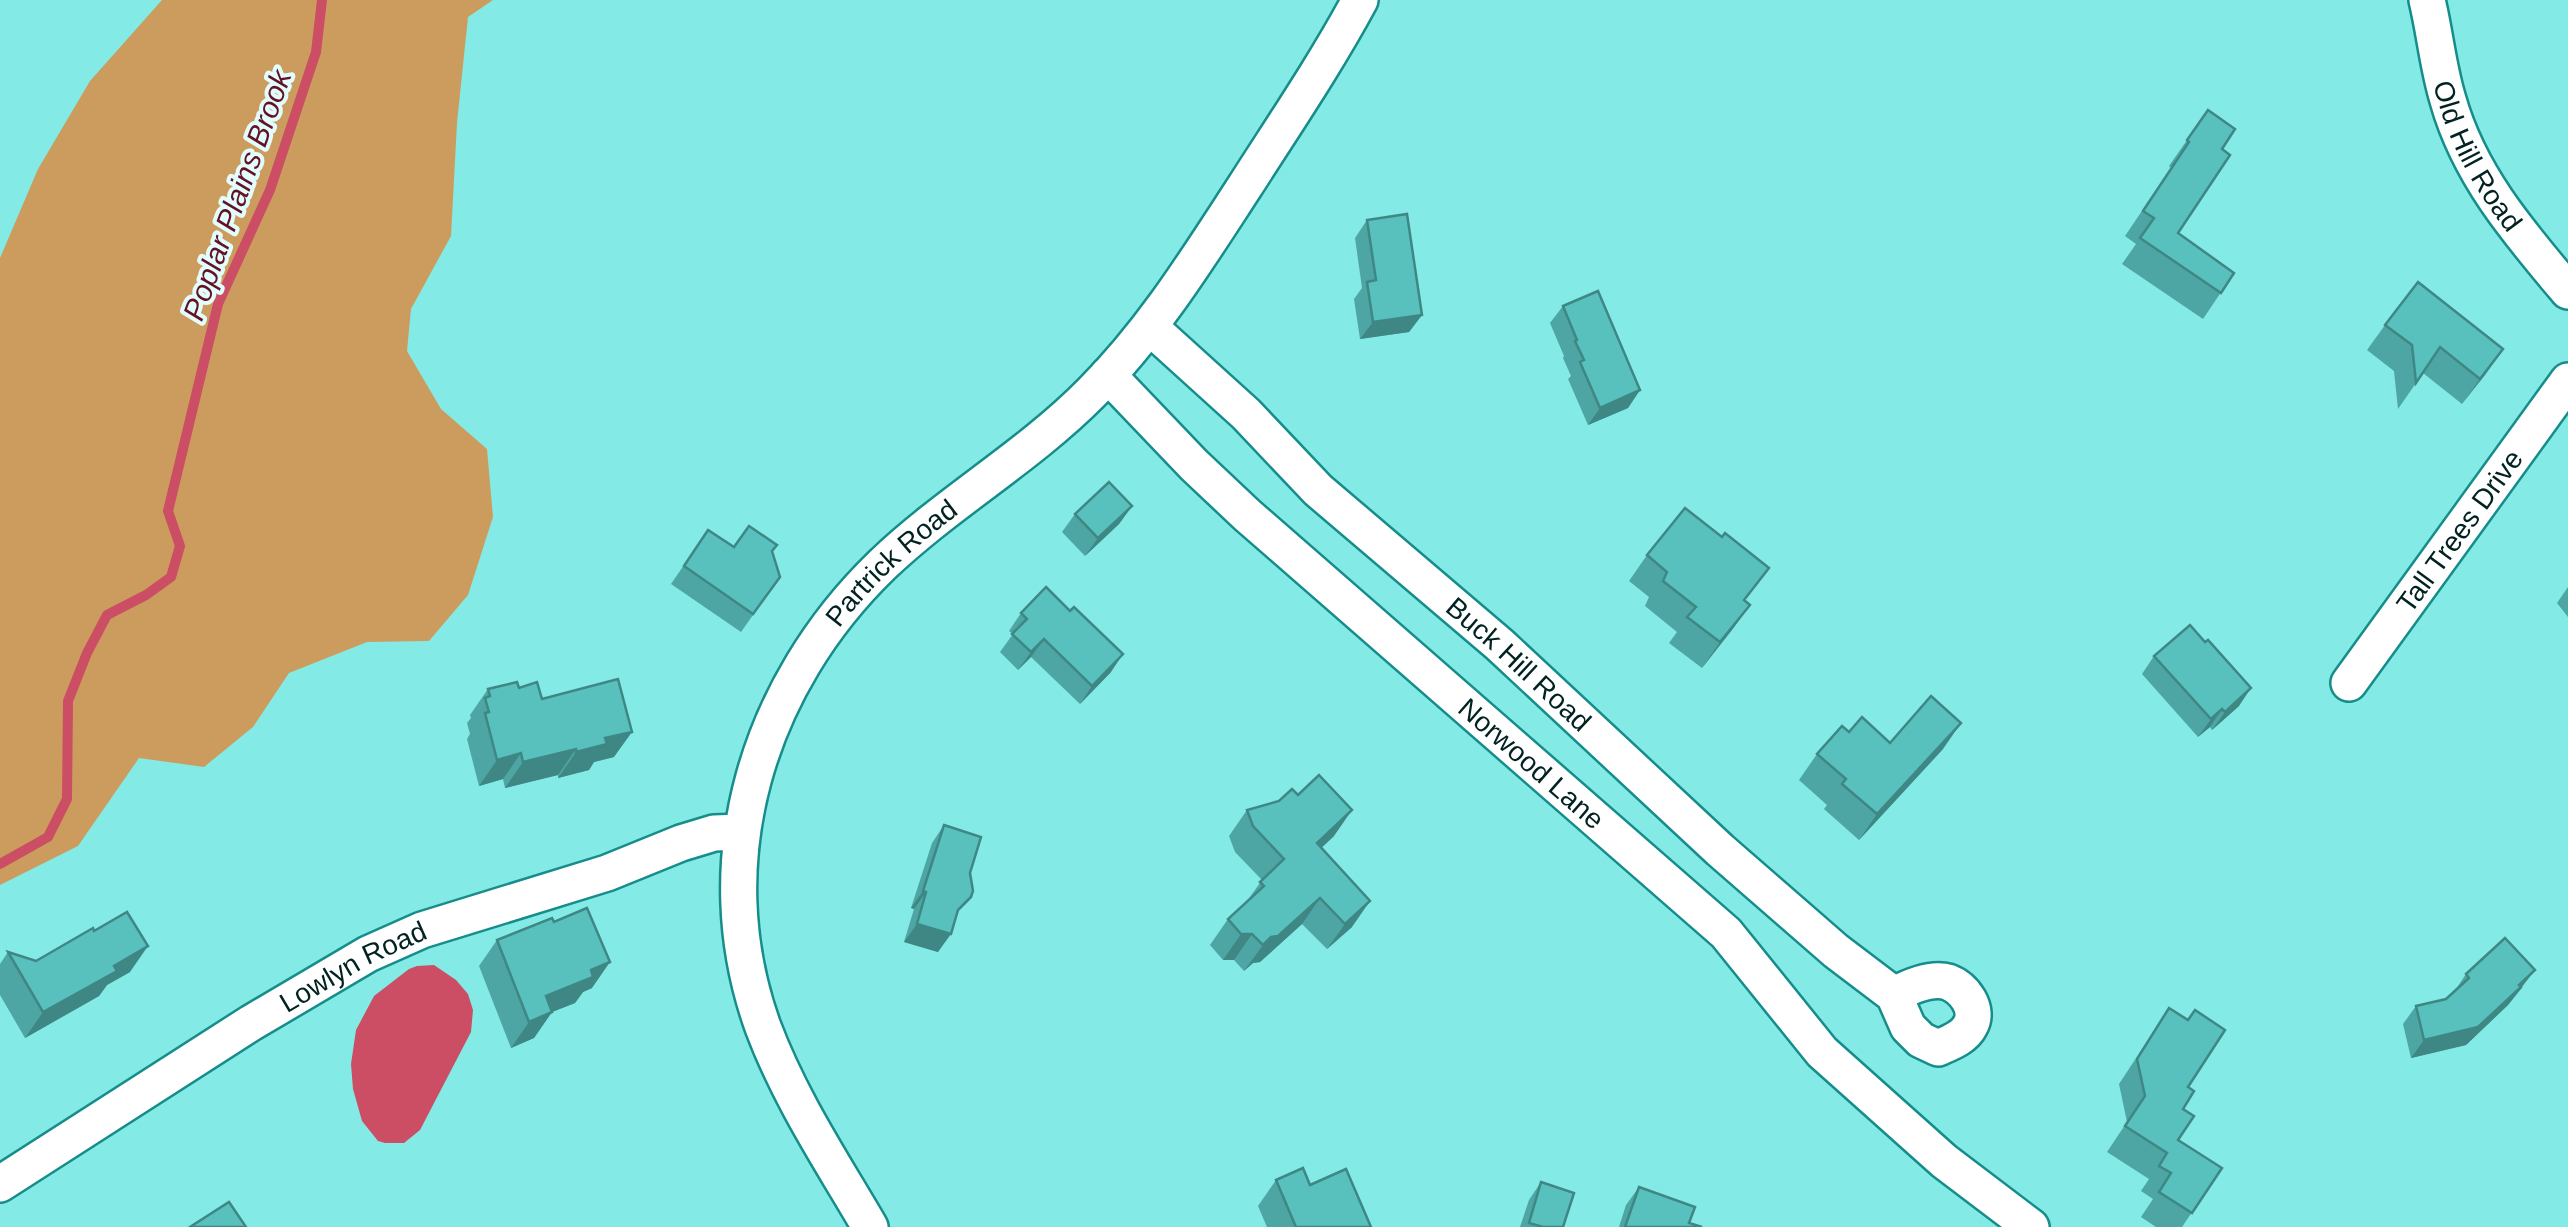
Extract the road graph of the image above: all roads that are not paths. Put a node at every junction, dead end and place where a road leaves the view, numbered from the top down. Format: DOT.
graph roads {
  1 [pos="1360,0"];
  2 [pos="2427,0"];
  3 [pos="2568,291"];
  4 [pos="1150,327"];
  5 [pos="1108,375"];
  6 [pos="2568,381"];
  7 [pos="2349,683"];
  8 [pos="742,832"];
  9 [pos="1894,995"];
  10 [pos="0,1184"];
  11 [pos="870,1227"];
  12 [pos="2031,1227"];
  1 -- 4 [label="street, Partrick Road"];
  2 -- 3 [label="street, Old Hill Road"];
  4 -- 5 [label="street, Partrick Road"];
  4 -- 9 [label="street, Buck Hill Road"];
  5 -- 8 [label="street, Partrick Road"];
  5 -- 12 [label="street, Norwood Lane"];
  6 -- 7 [label="street, Tall Trees Drive"];
  8 -- 10 [label="street, Lowlyn Road"];
  8 -- 11 [label="street, Partrick Road"];
}
